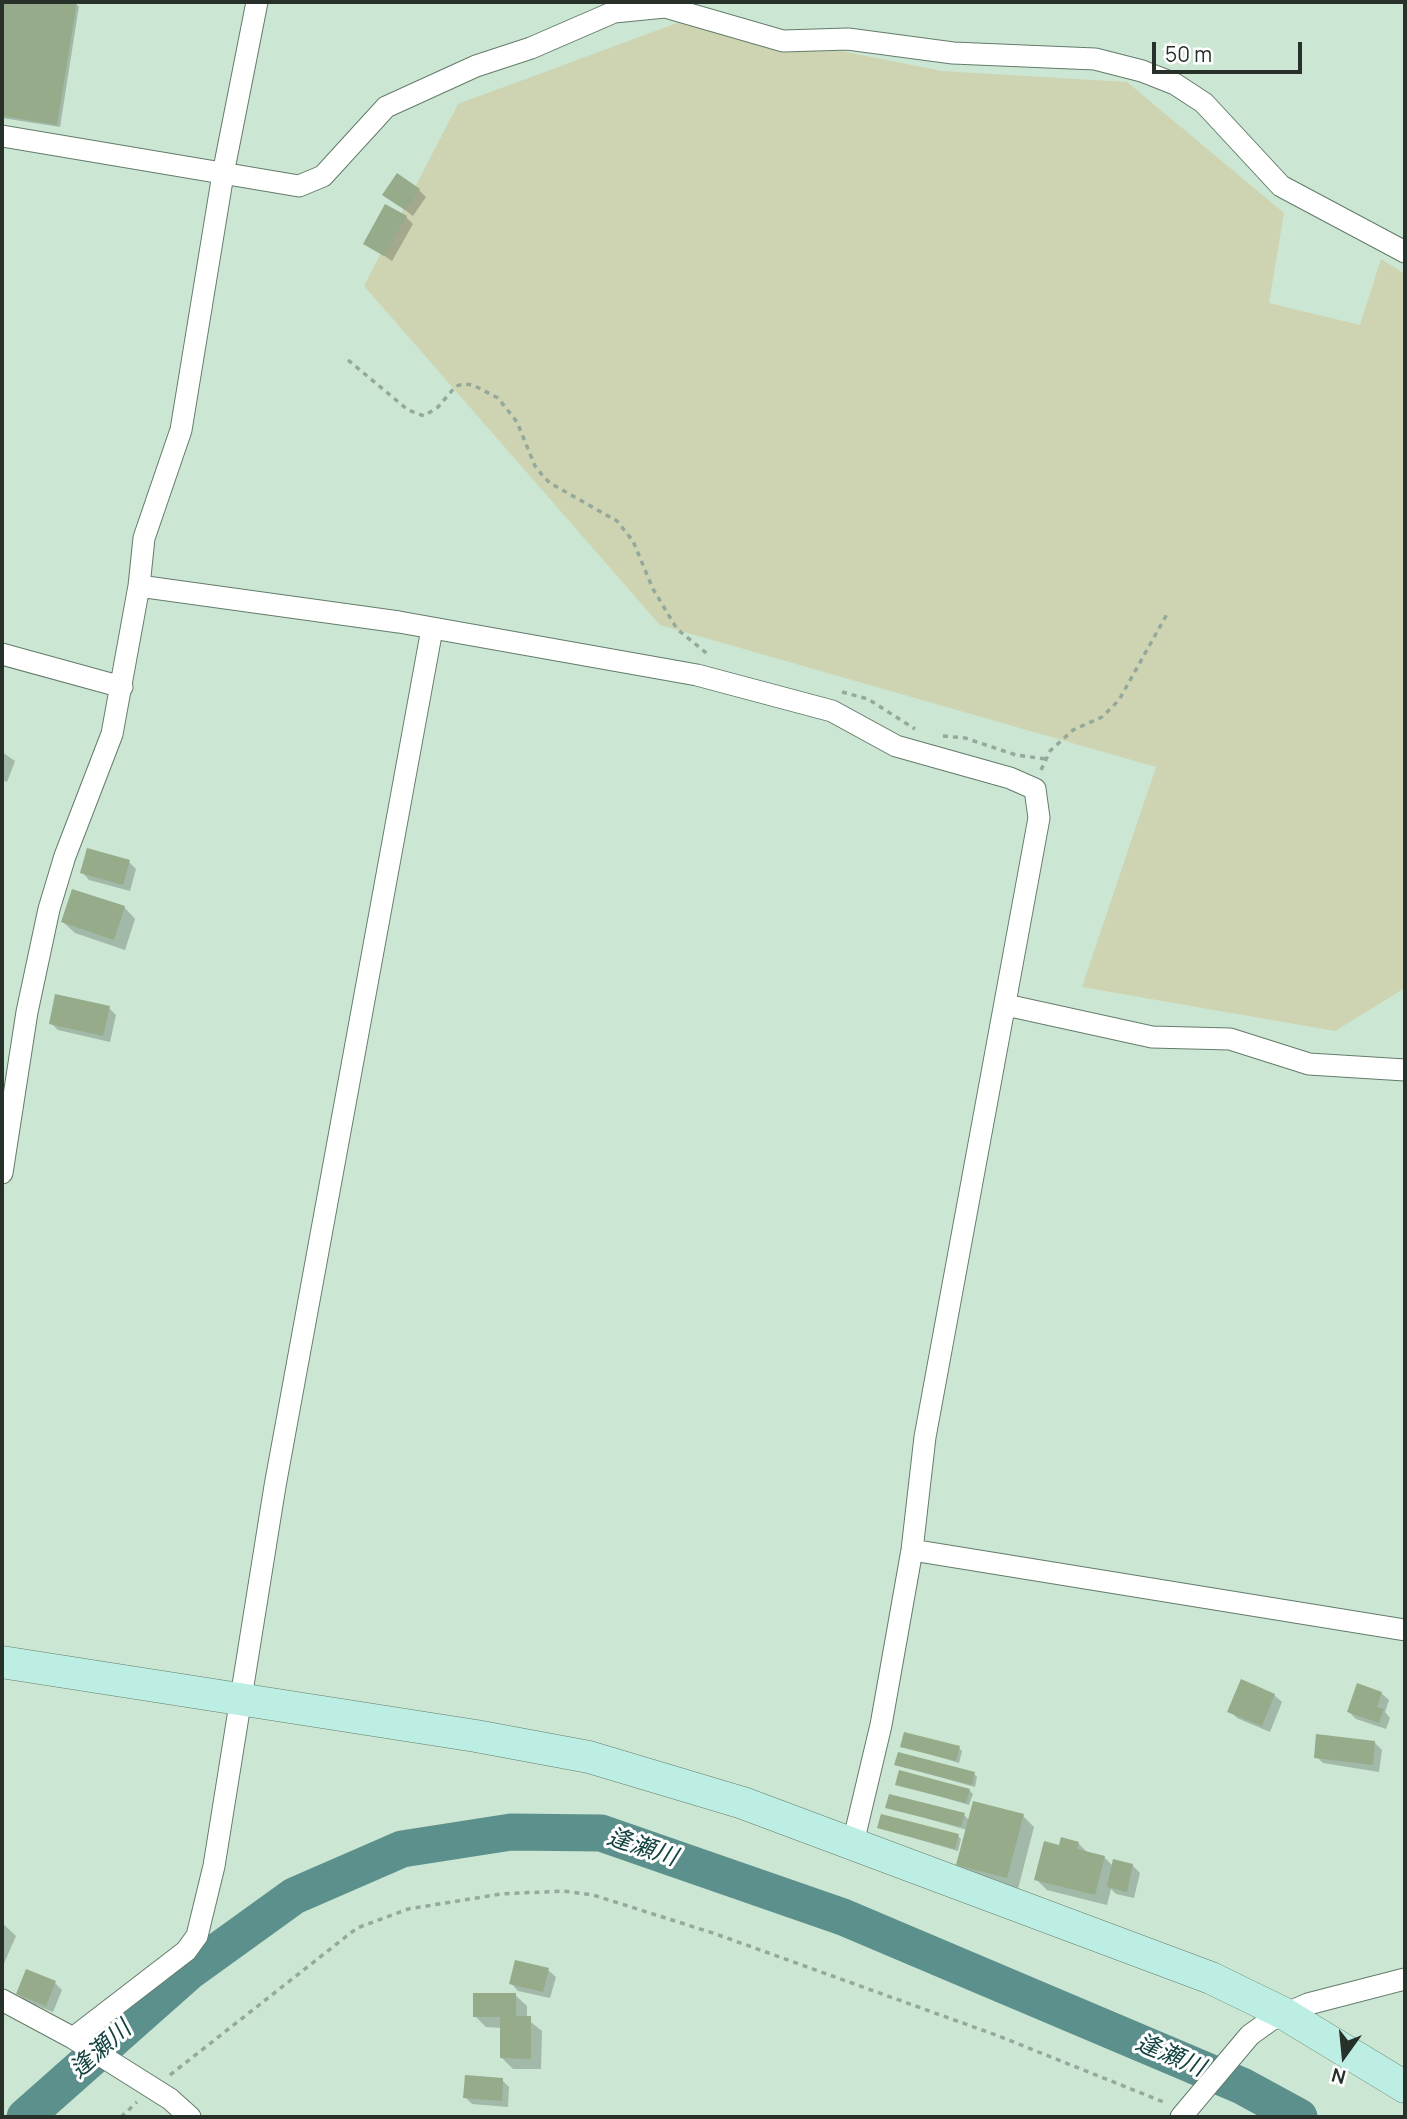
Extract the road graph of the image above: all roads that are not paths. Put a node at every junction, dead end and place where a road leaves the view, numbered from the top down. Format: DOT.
graph roads {
  1 [pos="257,2"];
  2 [pos="2,136"];
  3 [pos="223,174"];
  4 [pos="1405,252"];
  5 [pos="139,586"];
  6 [pos="432,629"];
  7 [pos="2,654"];
  8 [pos="122,687"];
  9 [pos="1006,1005"];
  10 [pos="1405,1070"];
  11 [pos="2,1173"];
  12 [pos="912,1550"];
  13 [pos="1405,1630"];
  14 [pos="2,1662"];
  15 [pos="239,1700"];
  16 [pos="853,1843"];
  17 [pos="1405,1979"];
  18 [pos="2,2000"];
  19 [pos="1283,2013"];
  20 [pos="73,2038"];
  21 [pos="1405,2087"];
  22 [pos="1184,2113"];
  23 [pos="190,2117"];
  1 -- 3 [label="street"];
  2 -- 3 [label="street"];
  3 -- 4 [label="street"];
  3 -- 5 [label="street"];
  5 -- 6 [label="street"];
  5 -- 8 [label="street"];
  6 -- 9 [label="street"];
  6 -- 15 [label="street"];
  7 -- 8 [label="street"];
  8 -- 11 [label="street"];
  9 -- 10 [label="street"];
  9 -- 12 [label="street"];
  12 -- 13 [label="street"];
  12 -- 16 [label="street"];
  14 -- 15 [label="street"];
  15 -- 16 [label="street"];
  15 -- 20 [label="street"];
  16 -- 19 [label="street"];
  17 -- 19 [label="street"];
  18 -- 20 [label="street"];
  19 -- 21 [label="street"];
  19 -- 22 [label="street"];
  20 -- 23 [label="street"];
}
